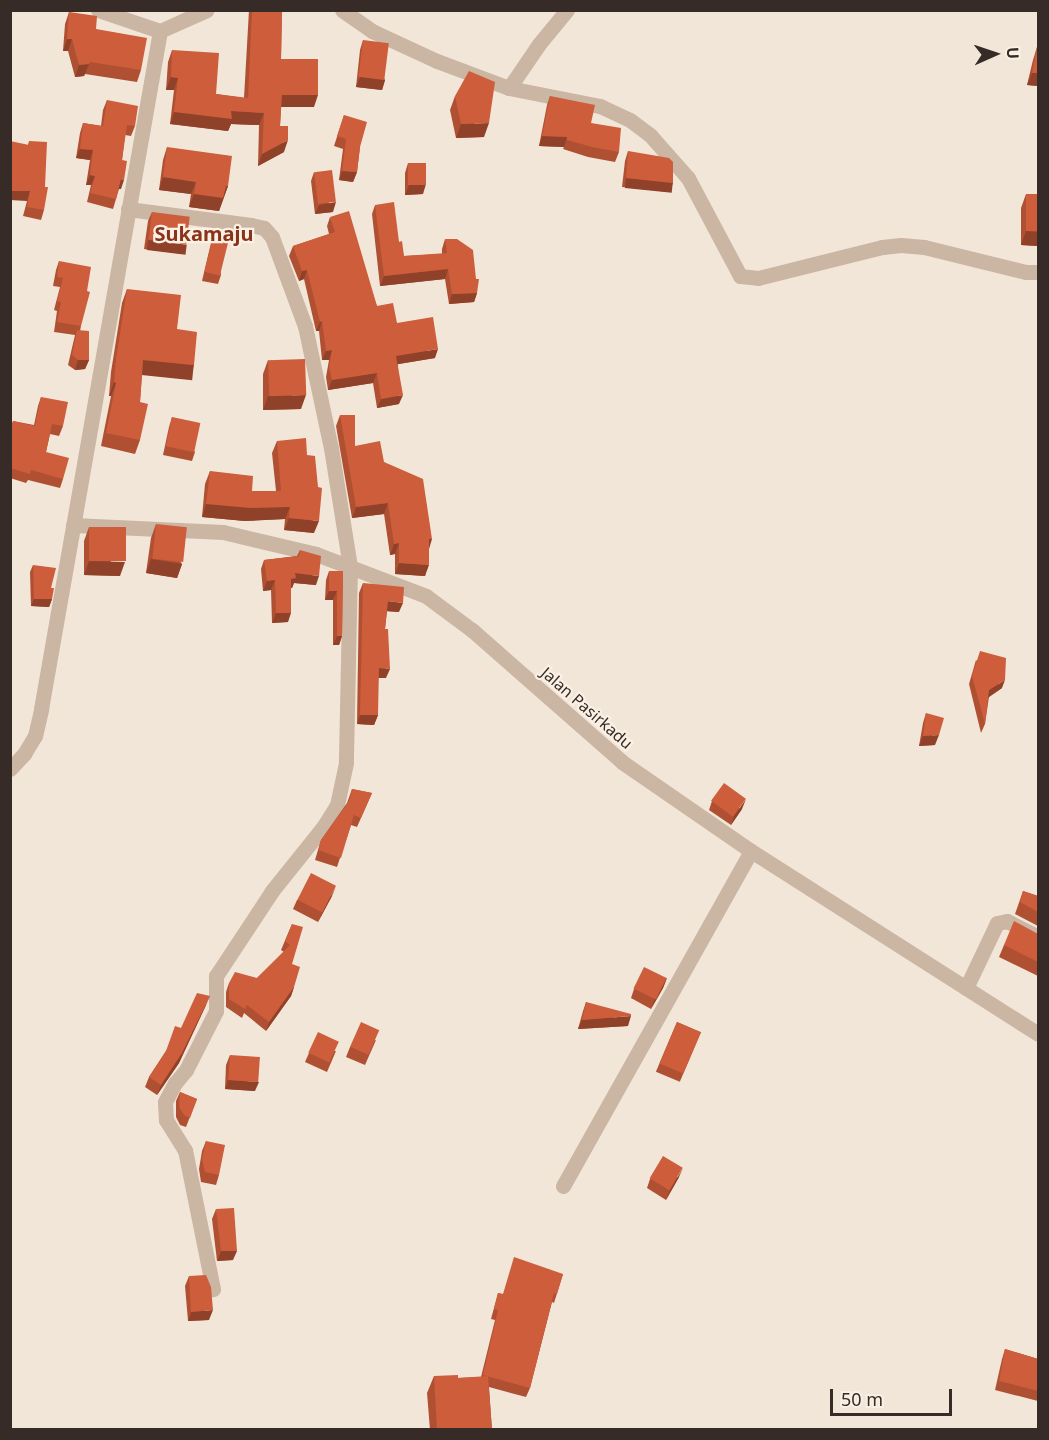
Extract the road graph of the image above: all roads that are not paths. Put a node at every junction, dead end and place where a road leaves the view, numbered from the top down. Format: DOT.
graph roads {
  1 [pos="98,10"];
  2 [pos="207,10"];
  3 [pos="342,10"];
  4 [pos="567,10"];
  5 [pos="160,31"];
  6 [pos="509,88"];
  7 [pos="128,209"];
  8 [pos="1038,272"];
  9 [pos="73,525"];
  10 [pos="350,566"];
  11 [pos="10,769"];
  12 [pos="751,851"];
  13 [pos="1038,937"];
  14 [pos="966,988"];
  15 [pos="1038,1034"];
  16 [pos="563,1185"];
  17 [pos="213,1289"];
  1 -- 5 [label="street"];
  2 -- 5 [label="street"];
  3 -- 6 [label="street"];
  4 -- 6 [label="street"];
  5 -- 7 [label="street"];
  6 -- 8 [label="street"];
  7 -- 9 [label="street"];
  7 -- 10 [label="street"];
  9 -- 10 [label="street, Jalan Pasirkadu"];
  9 -- 11 [label="street"];
  10 -- 12 [label="street, Jalan Pasirkadu"];
  10 -- 17 [label="street"];
  12 -- 14 [label="street, Jalan Pasirkadu"];
  12 -- 16 [label="street"];
  13 -- 14 [label="street"];
  14 -- 15 [label="street, Jalan Pasirkadu"];
}
